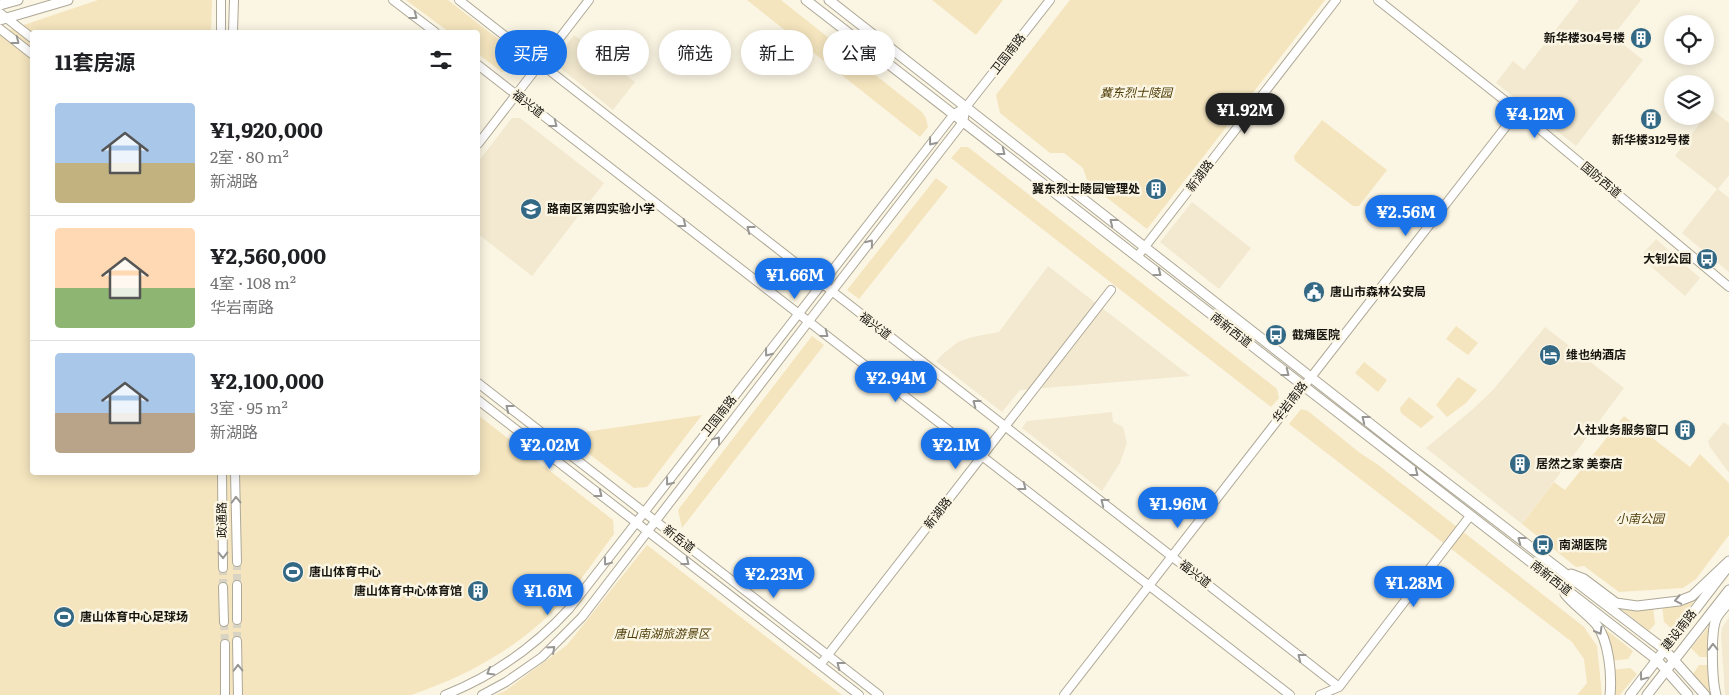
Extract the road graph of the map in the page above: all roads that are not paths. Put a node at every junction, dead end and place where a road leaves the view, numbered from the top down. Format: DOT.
graph roads {
  1 [pos="18,0"];
  2 [pos="68,0"];
  3 [pos="221,0"];
  4 [pos="234,0"];
  5 [pos="393,0"];
  6 [pos="458,0"];
  7 [pos="589,0"];
  8 [pos="806,0"];
  9 [pos="829,0"];
  10 [pos="1050,0"];
  11 [pos="1336,0"];
  12 [pos="1378,0"];
  13 [pos="0,5"];
  14 [pos="2,17"];
  15 [pos="0,28"];
  16 [pos="221,30"];
  17 [pos="233,30"];
  18 [pos="432,30"];
  19 [pos="496,30"];
  20 [pos="566,30"];
  21 [pos="30,37"];
  22 [pos="30,52"];
  23 [pos="480,67"];
  24 [pos="531,75"];
  25 [pos="554,75"];
  26 [pos="516,94"];
  27 [pos="966,107"];
  28 [pos="1518,111"];
  29 [pos="954,114"];
  30 [pos="964,122"];
  31 [pos="480,141"];
  32 [pos="1145,247"];
  33 [pos="1137,256"];
  34 [pos="821,284"];
  35 [pos="1729,287"];
  36 [pos="1111,290"];
  37 [pos="831,292"];
  38 [pos="798,314"];
  39 [pos="808,321"];
  40 [pos="1310,377"];
  41 [pos="480,385"];
  42 [pos="1303,386"];
  43 [pos="480,402"];
  44 [pos="1006,426"];
  45 [pos="982,456"];
  46 [pos="222,475"];
  47 [pos="235,475"];
  48 [pos="644,513"];
  49 [pos="1470,516"];
  50 [pos="656,521"];
  51 [pos="636,522"];
  52 [pos="648,532"];
  53 [pos="1172,555"];
  54 [pos="1729,561"];
  55 [pos="237,562"];
  56 [pos="1729,565"];
  57 [pos="223,568"];
  58 [pos="1560,570"];
  59 [pos="1556,582"];
  60 [pos="237,584"];
  61 [pos="1149,585"];
  62 [pos="223,587"];
  63 [pos="1729,590"];
  64 [pos="1729,602"];
  65 [pos="237,620"];
  66 [pos="224,622"];
  67 [pos="237,640"];
  68 [pos="225,644"];
  69 [pos="1664,649"];
  70 [pos="827,655"];
  71 [pos="1657,660"];
  72 [pos="1674,660"];
  73 [pos="820,665"];
  74 [pos="1666,670"];
  75 [pos="1339,687"];
  76 [pos="225,695"];
  77 [pos="238,695"];
  78 [pos="445,695"];
  79 [pos="482,695"];
  80 [pos="859,695"];
  81 [pos="879,695"];
  82 [pos="1064,695"];
  83 [pos="1290,695"];
  84 [pos="1320,695"];
  85 [pos="1610,695"];
  86 [pos="1630,695"];
  87 [pos="1647,695"];
  88 [pos="1688,695"];
  89 [pos="1704,695"];
  90 [pos="1716,695"];
  1 -- 13 [label="main road"];
  2 -- 14 [label="main road"];
  3 -- 16 [label="street"];
  4 -- 17 [label="street"];
  5 -- 18 [label="street, one-way"];
  6 -- 19 [label="street, 福兴道"];
  7 -- 20 [label="street"];
  8 -- 29 [label="main road, 南新西道"];
  9 -- 27 [label="main road, 南新西道"];
  10 -- 27 [label="street, 卫国南路"];
  11 -- 32 [label="street, 新湖路"];
  12 -- 28 [label="street, 国防西道"];
  14 -- 21 [label="street"];
  15 -- 22 [label="street, one-way"];
  23 -- 26 [label="street, 福兴道"];
  24 -- 26 [label="street"];
  34 -- 25 [label="street, 福兴道, one-way"];
  26 -- 31 [label="street"];
  26 -- 38 [label="street, 福兴道, one-way"];
  27 -- 29 [label="street, 卫国南路"];
  27 -- 30 [label="street"];
  32 -- 27 [label="main road, 南新西道, one-way"];
  28 -- 35 [label="street, 国防西道"];
  28 -- 40 [label="street, 华岩南路"];
  29 -- 30 [label="main road, 南新西道"];
  29 -- 34 [label="street, 卫国南路, one-way"];
  30 -- 33 [label="main road, 南新西道, one-way"];
  37 -- 30 [label="street, 卫国南路, one-way"];
  32 -- 33 [label="street, 新湖路"];
  32 -- 40 [label="main road, 南新西道"];
  33 -- 42 [label="main road, 南新西道, one-way"];
  34 -- 37 [label="street, 福兴道"];
  34 -- 38 [label="street, 卫国南路"];
  36 -- 44 [label="street, 新湖路"];
  37 -- 39 [label="street, 卫国南路"];
  44 -- 37 [label="street, 福兴道, one-way"];
  38 -- 39 [label="street, 福兴道"];
  38 -- 48 [label="street, 卫国南路, one-way"];
  39 -- 45 [label="street, 福兴道, one-way"];
  50 -- 39 [label="street, 卫国南路, one-way"];
  40 -- 42 [label="street, 华岩南路"];
  58 -- 40 [label="main road, 南新西道, one-way"];
  48 -- 41 [label="street, 新岳道, one-way"];
  42 -- 49 [label="main road, 南新西道, one-way"];
  42 -- 53 [label="street, 华岩南路"];
  43 -- 51 [label="street, 新岳道, one-way"];
  44 -- 45 [label="street, 新湖路"];
  53 -- 44 [label="street, 福兴道, one-way"];
  45 -- 61 [label="street, 福兴道, one-way"];
  45 -- 70 [label="street, 新湖路"];
  46 -- 57 [label="street, 政通路, one-way"];
  55 -- 47 [label="street, 政通路, one-way"];
  48 -- 50 [label="street, 新岳道"];
  48 -- 51 [label="street, 卫国南路"];
  49 -- 59 [label="main road, 南新西道"];
  49 -- 75 [label="street"];
  50 -- 52 [label="street, 卫国南路"];
  50 -- 70 [label="street, 新岳道"];
  51 -- 52 [label="street, 新岳道"];
  51 -- 78 [label="street, 卫国南路, one-way"];
  52 -- 73 [label="street, 新岳道, one-way"];
  79 -- 52 [label="street, 卫国南路, one-way"];
  53 -- 61 [label="street, 华岩南路"];
  75 -- 53 [label="street, 福兴道, one-way"];
  54 -- 58 [label="main road, one-way"];
  56 -- 69 [label="main road, 建设南路"];
  58 -- 69 [label="main road, 南新西道"];
  59 -- 71 [label="main road, 南新西道"];
  59 -- 85 [label="main road, one-way"];
  60 -- 65 [label="street"];
  61 -- 82 [label="street, 华岩南路"];
  61 -- 83 [label="street, 福兴道"];
  62 -- 66 [label="street"];
  63 -- 72 [label="main road, 建设南路"];
  90 -- 64 [label="main road, one-way"];
  77 -- 67 [label="street, one-way"];
  68 -- 76 [label="street"];
  69 -- 71 [label="main road, 建设南路"];
  69 -- 72 [label="main road, 南新西道"];
  70 -- 73 [label="street, 新湖路"];
  81 -- 70 [label="street, 新岳道, one-way"];
  71 -- 74 [label="main road, 南新西道"];
  71 -- 86 [label="main road, 建设南路, one-way"];
  72 -- 74 [label="main road, 建设南路"];
  72 -- 89 [label="main road, 南新西道"];
  73 -- 80 [label="street, 新岳道"];
  74 -- 87 [label="main road, 建设南路"];
  74 -- 88 [label="main road, 南新西道"];
  75 -- 84 [label="street"];
}
